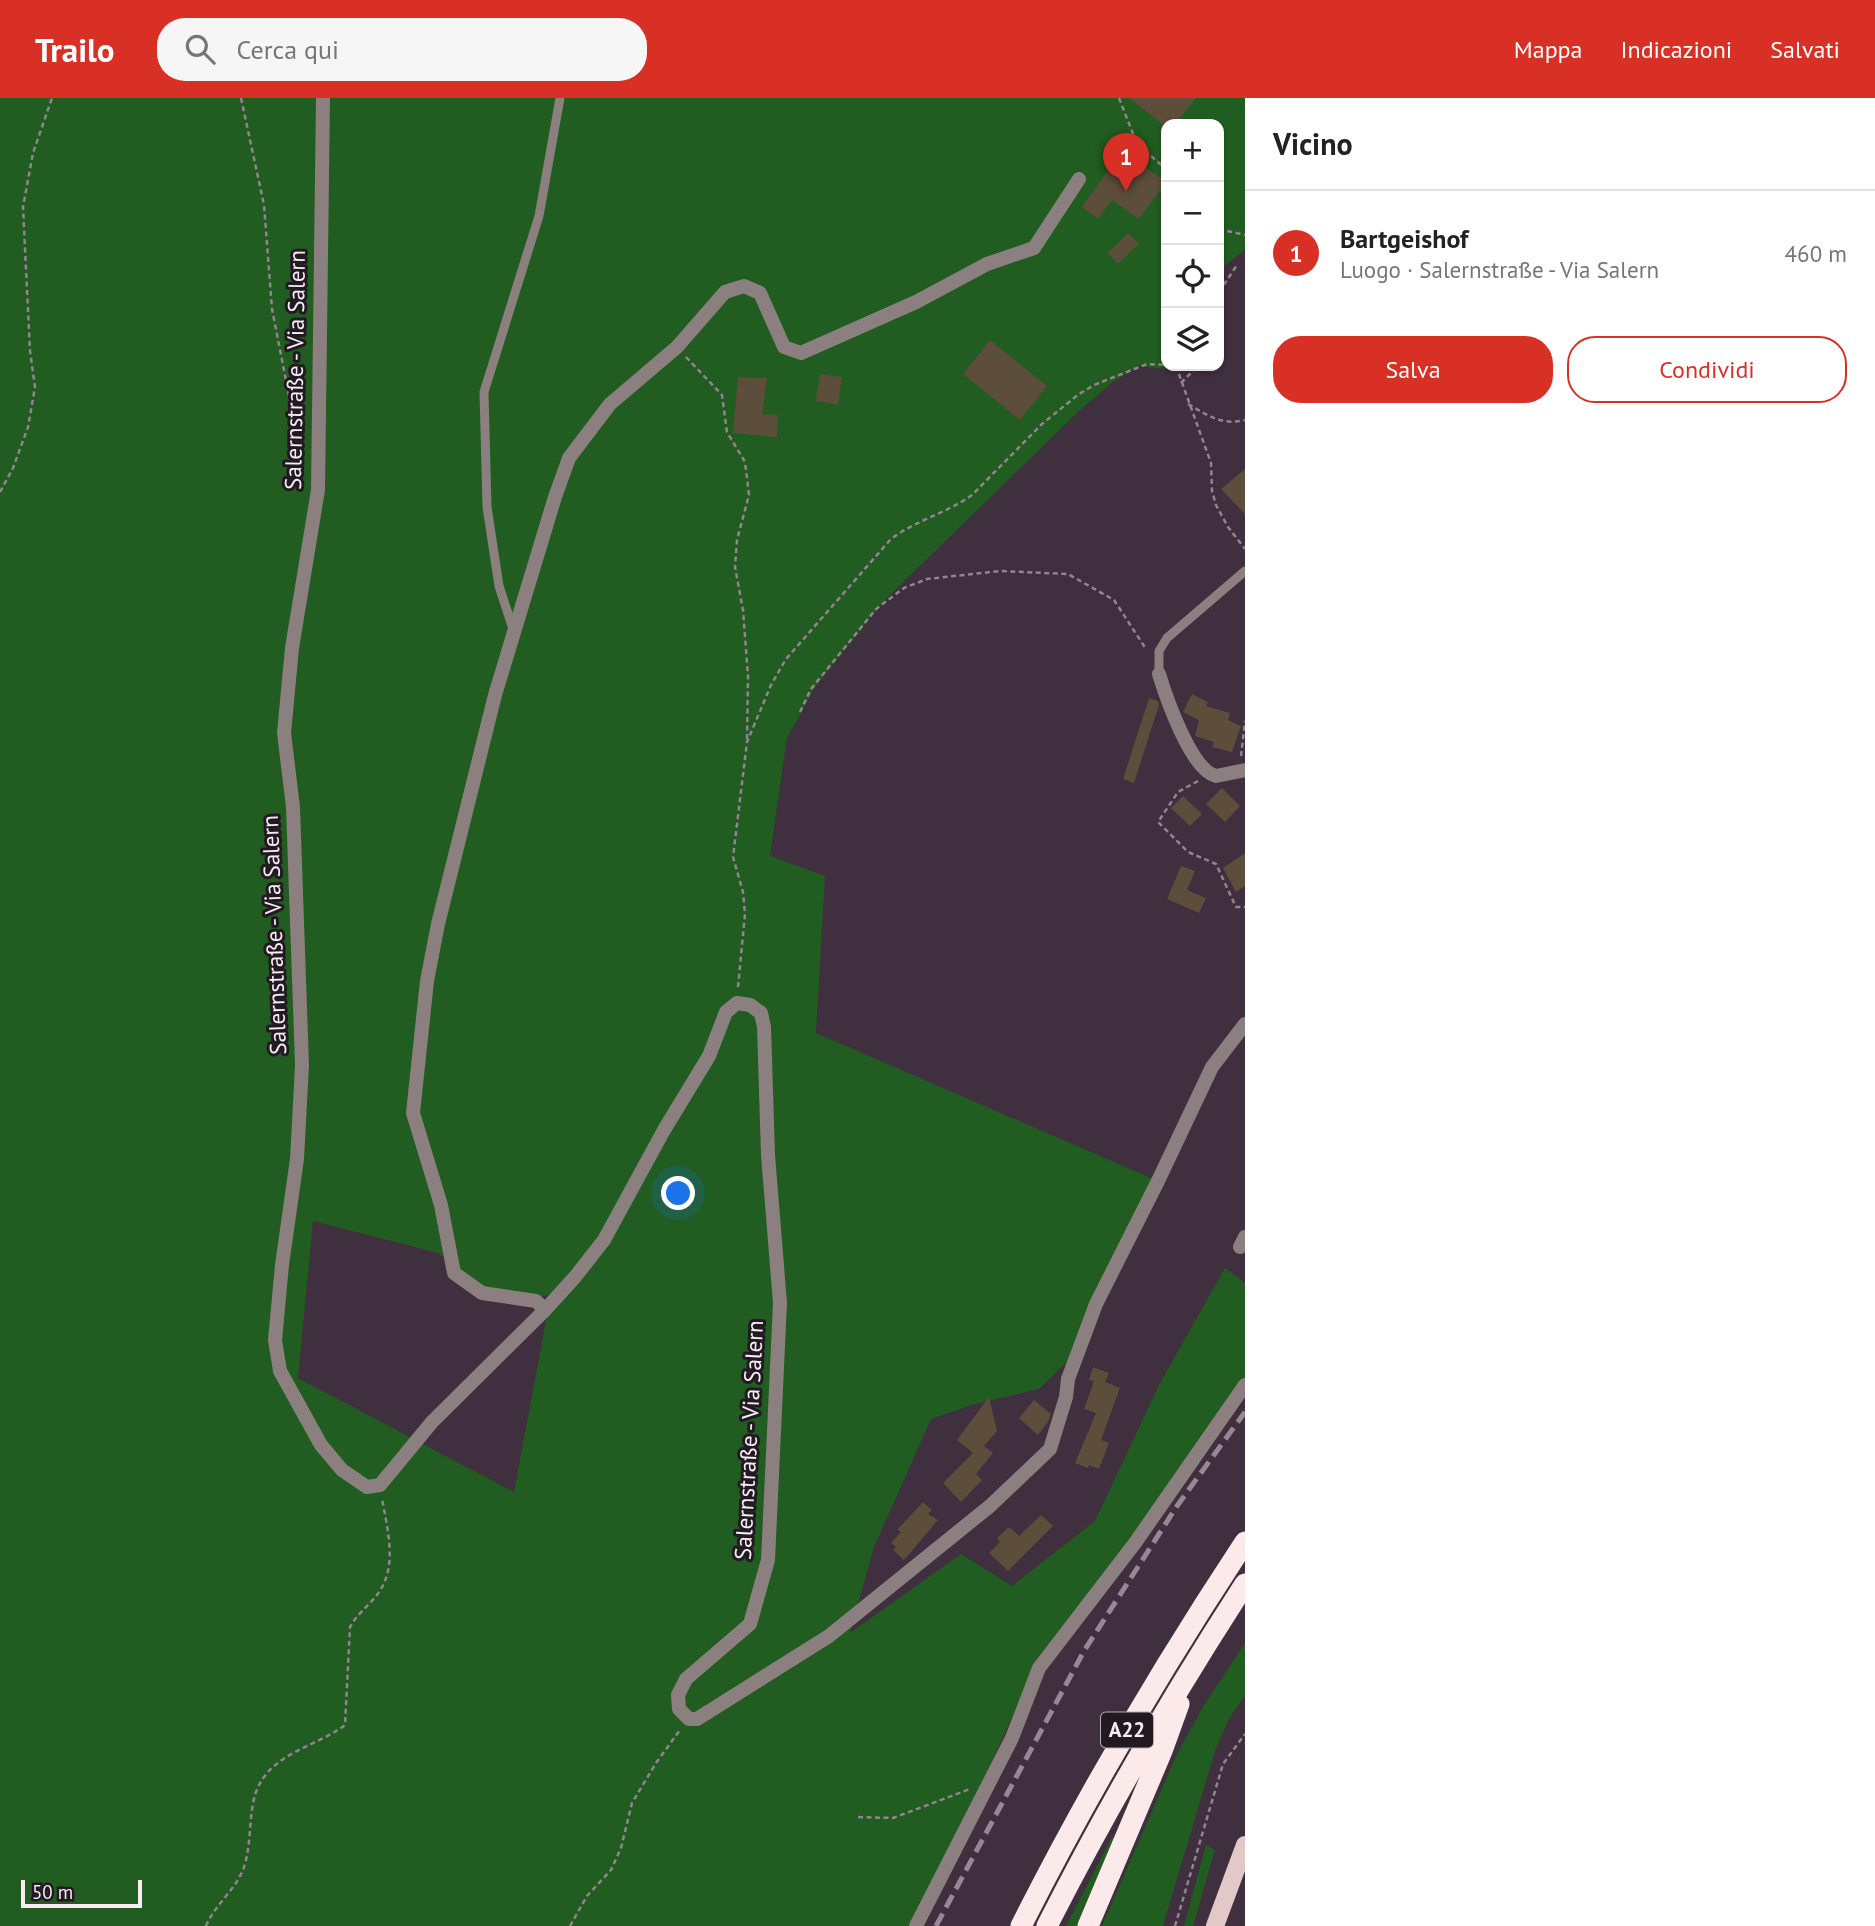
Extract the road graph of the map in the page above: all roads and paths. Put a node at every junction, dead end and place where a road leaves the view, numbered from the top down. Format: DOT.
graph roads {
  1 [pos="52,98"];
  2 [pos="241,98"];
  3 [pos="323,98"];
  4 [pos="561,98"];
  5 [pos="1119,98"];
  6 [pos="1161,165"];
  7 [pos="1079,179"];
  8 [pos="1224,230"];
  9 [pos="1245,235"];
  10 [pos="1237,265"];
  11 [pos="1224,284"];
  12 [pos="677,347"];
  13 [pos="1161,365"];
  14 [pos="1177,371"];
  15 [pos="1193,371"];
  16 [pos="1181,383"];
  17 [pos="1188,404"];
  18 [pos="1245,420"];
  19 [pos="318,441"];
  20 [pos="0,492"];
  21 [pos="1245,549"];
  22 [pos="1245,570"];
  23 [pos="514,632"];
  24 [pos="1159,674"];
  25 [pos="800,712"];
  26 [pos="1245,721"];
  27 [pos="747,742"];
  28 [pos="1242,770"];
  29 [pos="1210,775"];
  30 [pos="1245,907"];
  31 [pos="737,1003"];
  32 [pos="1245,1024"];
  33 [pos="545,1310"];
  34 [pos="1245,1385"];
  35 [pos="380,1485"];
  36 [pos="1245,1542"];
  37 [pos="1245,1584"];
  38 [pos="1192,1665"];
  39 [pos="689,1719"];
  40 [pos="1245,1734"];
  41 [pos="992,1779"];
  42 [pos="858,1817"];
  43 [pos="1245,1845"];
  44 [pos="206,1926"];
  45 [pos="570,1926"];
  46 [pos="916,1926"];
  47 [pos="1021,1926"];
  48 [pos="1047,1926"];
  49 [pos="1088,1926"];
  50 [pos="1175,1926"];
  51 [pos="1215,1926"];
  1 -- 20 [label="path"];
  2 -- 19 [label="path"];
  3 -- 19 [label="street, Salernstraße - Via Salern"];
  4 -- 23 [label="lane"];
  5 -- 6 [label="path"];
  7 -- 12 [label="street"];
  8 -- 9 [label="path"];
  10 -- 11 [label="path"];
  12 -- 23 [label="street"];
  12 -- 27 [label="path"];
  13 -- 27 [label="path"];
  14 -- 16 [label="path"];
  15 -- 16 [label="path"];
  16 -- 17 [label="path"];
  17 -- 18 [label="path"];
  17 -- 21 [label="path"];
  19 -- 35 [label="street, Salernstraße - Via Salern"];
  22 -- 24 [label="lane"];
  23 -- 33 [label="street"];
  24 -- 25 [label="path"];
  24 -- 29 [label="street"];
  26 -- 28 [label="path"];
  27 -- 31 [label="path"];
  28 -- 29 [label="street"];
  29 -- 30 [label="path"];
  31 -- 33 [label="street"];
  31 -- 39 [label="street, Salernstraße - Via Salern"];
  32 -- 39 [label="street"];
  33 -- 35 [label="street"];
  34 -- 41 [label="street"];
  35 -- 44 [label="path"];
  36 -- 47 [label="highway, A22"];
  37 -- 38 [label="highway, A22"];
  38 -- 48 [label="highway, A22"];
  38 -- 49 [label="highway"];
  39 -- 45 [label="path"];
  40 -- 50 [label="path"];
  41 -- 42 [label="path"];
  41 -- 46 [label="street"];
  43 -- 51 [label="main road"];
}
